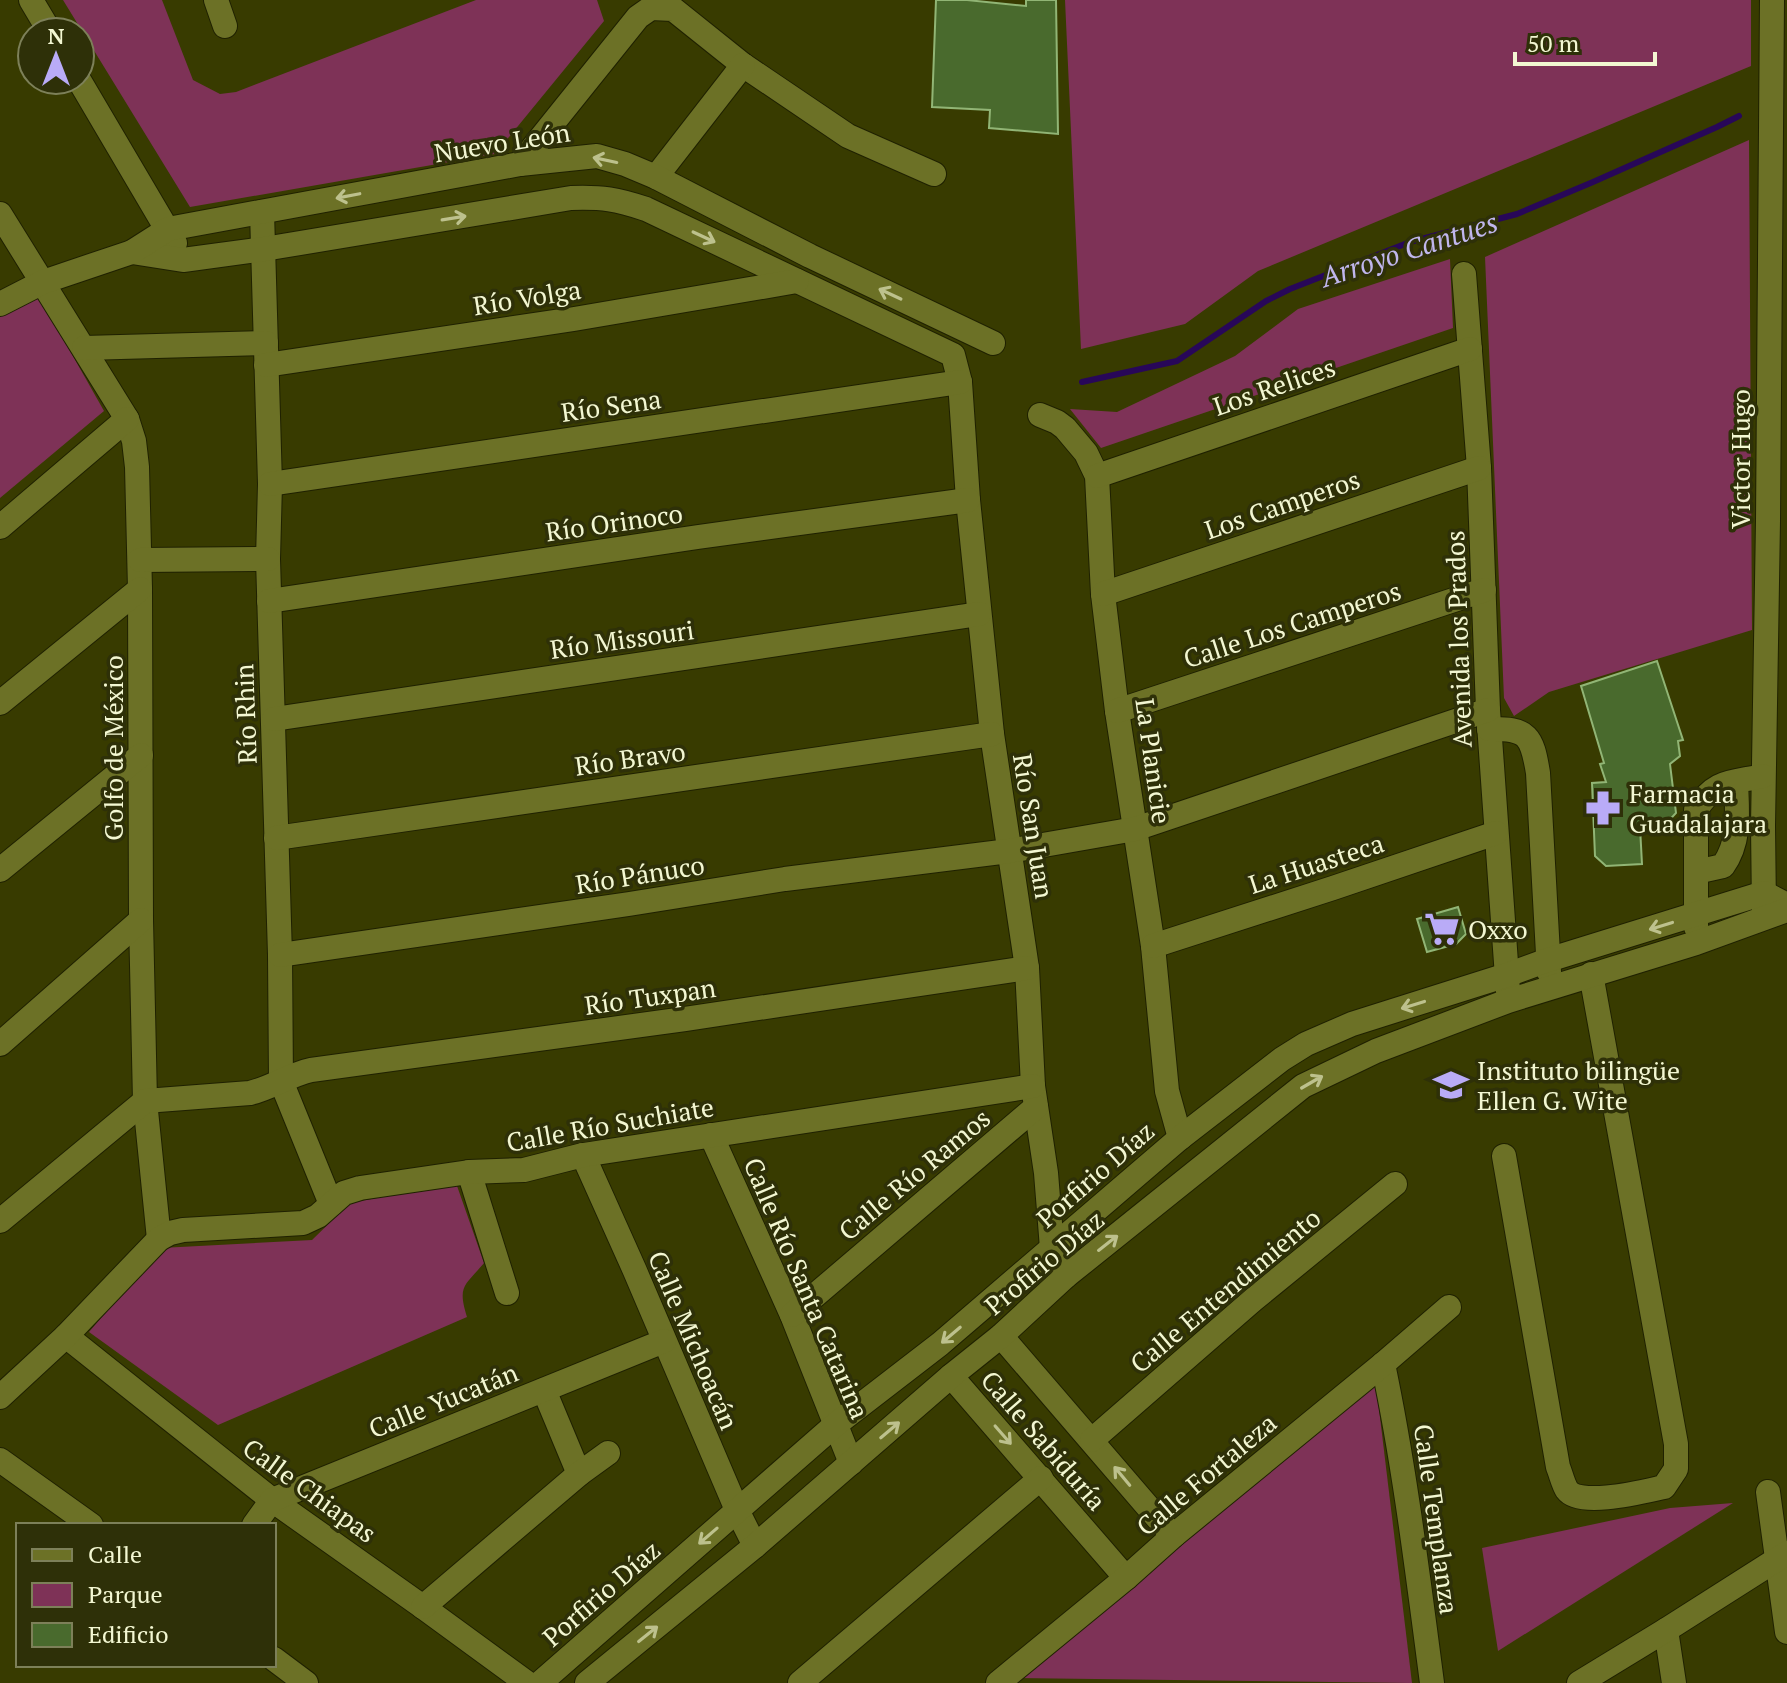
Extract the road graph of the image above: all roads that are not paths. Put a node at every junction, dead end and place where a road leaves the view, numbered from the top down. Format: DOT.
graph roads {
  1 [pos="216,0"];
  2 [pos="1772,0"];
  3 [pos="225,26"];
  4 [pos="743,65"];
  5 [pos="89,96"];
  6 [pos="520,164"];
  7 [pos="934,174"];
  8 [pos="656,177"];
  9 [pos="262,212"];
  10 [pos="0,214"];
  11 [pos="168,229"];
  12 [pos="264,249"];
  13 [pos="132,252"];
  14 [pos="183,260"];
  15 [pos="1464,274"];
  16 [pos="797,281"];
  17 [pos="43,282"];
  18 [pos="0,304"];
  19 [pos="961,327"];
  20 [pos="993,343"];
  21 [pos="84,348"];
  22 [pos="1470,349"];
  23 [pos="266,354"];
  24 [pos="953,355"];
  25 [pos="960,382"];
  26 [pos="1040,415"];
  27 [pos="127,419"];
  28 [pos="1768,421"];
  29 [pos="1787,443"];
  30 [pos="1479,468"];
  31 [pos="1097,476"];
  32 [pos="270,484"];
  33 [pos="968,500"];
  34 [pos="1787,500"];
  35 [pos="1768,521"];
  36 [pos="0,527"];
  37 [pos="268,559"];
  38 [pos="140,560"];
  39 [pos="140,589"];
  40 [pos="1484,590"];
  41 [pos="1103,594"];
  42 [pos="269,601"];
  43 [pos="979,614"];
  44 [pos="0,703"];
  45 [pos="1117,711"];
  46 [pos="274,719"];
  47 [pos="1489,719"];
  48 [pos="992,734"];
  49 [pos="141,755"];
  50 [pos="1763,776"];
  51 [pos="1736,782"];
  52 [pos="1738,826"];
  53 [pos="1763,826"];
  54 [pos="1135,829"];
  55 [pos="1496,833"];
  56 [pos="276,838"];
  57 [pos="1009,851"];
  58 [pos="0,870"];
  59 [pos="1696,872"];
  60 [pos="1764,893"];
  61 [pos="1787,907"];
  62 [pos="1696,915"];
  63 [pos="1763,919"];
  64 [pos="141,920"];
  65 [pos="1696,943"];
  66 [pos="1153,946"];
  67 [pos="280,955"];
  68 [pos="1548,960"];
  69 [pos="1027,968"];
  70 [pos="1591,974"];
  71 [pos="1507,975"];
  72 [pos="1550,987"];
  73 [pos="1508,1001"];
  74 [pos="0,1044"];
  75 [pos="281,1081"];
  76 [pos="1035,1096"];
  77 [pos="145,1101"];
  78 [pos="711,1135"];
  79 [pos="1180,1138"];
  80 [pos="583,1155"];
  81 [pos="1504,1156"];
  82 [pos="469,1172"];
  83 [pos="1395,1184"];
  84 [pos="331,1204"];
  85 [pos="0,1221"];
  86 [pos="159,1239"];
  87 [pos="1052,1248"];
  88 [pos="1066,1276"];
  89 [pos="507,1293"];
  90 [pos="1449,1307"];
  91 [pos="792,1315"];
  92 [pos="66,1336"];
  93 [pos="1001,1336"];
  94 [pos="664,1341"];
  95 [pos="1383,1364"];
  96 [pos="951,1376"];
  97 [pos="544,1390"];
  98 [pos="0,1397"];
  99 [pos="835,1425"];
  100 [pos="1092,1440"];
  101 [pos="608,1453"];
  102 [pos="0,1460"];
  103 [pos="851,1463"];
  104 [pos="579,1474"];
  105 [pos="1041,1478"];
  106 [pos="1768,1492"];
  107 [pos="272,1500"];
  108 [pos="737,1510"];
  109 [pos="88,1523"];
  110 [pos="255,1523"];
  111 [pos="1173,1536"];
  112 [pos="755,1546"];
  113 [pos="1782,1556"];
  114 [pos="1126,1578"];
  115 [pos="423,1607"];
  116 [pos="1666,1630"];
  117 [pos="1787,1632"];
  118 [pos="276,1660"];
  119 [pos="306,1683"];
  120 [pos="527,1683"];
  121 [pos="540,1683"];
  122 [pos="587,1683"];
  123 [pos="800,1683"];
  124 [pos="998,1683"];
  125 [pos="1432,1683"];
  126 [pos="1579,1683"];
  127 [pos="1674,1683"];
  1 -- 3 [label="street"];
  2 -- 28 [label="street, Victor Hugo"];
  4 -- 6 [label="street"];
  4 -- 7 [label="street"];
  4 -- 8 [label="street"];
  5 -- 11 [label="street"];
  8 -- 6 [label="street, Nuevo León, one-way"];
  6 -- 9 [label="street, Nuevo León, one-way"];
  19 -- 8 [label="street, Nuevo León, one-way"];
  9 -- 11 [label="street, Nuevo León"];
  9 -- 12 [label="street, Río Rhin"];
  10 -- 17 [label="street, Golfo de México"];
  11 -- 13 [label="street, Nuevo León"];
  11 -- 14 [label="street"];
  12 -- 14 [label="street, Nuevo León"];
  12 -- 16 [label="street, Nuevo León, one-way"];
  12 -- 23 [label="street, Río Rhin"];
  13 -- 14 [label="street, Nuevo León"];
  13 -- 17 [label="street, Nuevo León"];
  15 -- 22 [label="street, Avenida los Prados"];
  16 -- 23 [label="street, Río Volga"];
  16 -- 24 [label="street, Nuevo León"];
  17 -- 18 [label="street, Nuevo León"];
  17 -- 21 [label="street, Golfo de México"];
  19 -- 20 [label="street, Nuevo León"];
  19 -- 24 [label="street"];
  21 -- 23 [label="street, Río Volga"];
  21 -- 27 [label="street, Golfo de México"];
  22 -- 30 [label="street, Avenida los Prados"];
  22 -- 31 [label="street, Los Relices"];
  23 -- 32 [label="street, Río Rhin"];
  24 -- 25 [label="street"];
  25 -- 32 [label="street, Río Sena"];
  25 -- 33 [label="street, Río San Juan"];
  26 -- 31 [label="street, La Planicie"];
  27 -- 36 [label="street"];
  27 -- 38 [label="street, Golfo de México"];
  28 -- 29 [label="street"];
  28 -- 35 [label="street, Victor Hugo"];
  30 -- 40 [label="street, Avenida los Prados"];
  30 -- 41 [label="street, Los Camperos"];
  31 -- 41 [label="street, La Planicie"];
  32 -- 37 [label="street, Río Rhin"];
  33 -- 42 [label="street, Río Orinoco"];
  33 -- 43 [label="street, Río San Juan"];
  34 -- 35 [label="street"];
  35 -- 50 [label="street, Victor Hugo"];
  37 -- 38 [label="street"];
  37 -- 42 [label="street, Río Rhin"];
  38 -- 39 [label="street, Golfo de México"];
  39 -- 44 [label="street"];
  39 -- 49 [label="street, Golfo de México"];
  40 -- 45 [label="street, Calle Los Camperos"];
  40 -- 47 [label="street, Avenida los Prados"];
  41 -- 45 [label="street, La Planicie"];
  42 -- 46 [label="street, Río Rhin"];
  43 -- 46 [label="street, Río Missouri"];
  43 -- 48 [label="street, Río San Juan"];
  45 -- 54 [label="street, La Planicie"];
  46 -- 56 [label="street, Río Rhin"];
  47 -- 54 [label="street, Río Pánuco"];
  47 -- 55 [label="street, Avenida los Prados"];
  47 -- 68 [label="street"];
  48 -- 56 [label="street, Río Bravo"];
  48 -- 57 [label="street, Río San Juan"];
  49 -- 58 [label="street"];
  49 -- 64 [label="street, Golfo de México"];
  50 -- 51 [label="street"];
  50 -- 53 [label="street, Victor Hugo"];
  51 -- 52 [label="street"];
  51 -- 59 [label="street"];
  52 -- 53 [label="street"];
  52 -- 59 [label="street"];
  53 -- 60 [label="street, Victor Hugo"];
  54 -- 57 [label="street, Río Pánuco"];
  54 -- 66 [label="street, La Planicie"];
  55 -- 66 [label="street, La Huasteca"];
  55 -- 71 [label="street, Avenida los Prados"];
  56 -- 67 [label="street, Río Rhin"];
  57 -- 67 [label="street, Río Pánuco"];
  57 -- 69 [label="street, Río San Juan"];
  59 -- 62 [label="street"];
  60 -- 61 [label="street"];
  60 -- 62 [label="street, Porfirio Díaz"];
  60 -- 63 [label="street, Victor Hugo"];
  61 -- 63 [label="street"];
  62 -- 65 [label="street"];
  62 -- 68 [label="street, Porfirio Díaz, one-way"];
  63 -- 65 [label="street"];
  64 -- 74 [label="street"];
  64 -- 77 [label="street, Golfo de México"];
  65 -- 70 [label="street"];
  66 -- 79 [label="street, La Planicie"];
  67 -- 75 [label="street, Río Rhin"];
  68 -- 71 [label="street, Porfirio Díaz"];
  68 -- 72 [label="street"];
  69 -- 75 [label="street, Río Tuxpan"];
  69 -- 76 [label="street, Río San Juan"];
  70 -- 72 [label="street, Profirio Díaz"];
  70 -- 81 [label="street"];
  71 -- 73 [label="street, Avenida los Prados"];
  71 -- 79 [label="street, Porfirio Díaz, one-way"];
  72 -- 73 [label="street, Profirio Díaz"];
  88 -- 73 [label="street, Profirio Díaz, one-way"];
  75 -- 77 [label="street, Río Tuxpan"];
  75 -- 84 [label="street, Río Rhin"];
  76 -- 78 [label="street, Calle Río Suchiate"];
  76 -- 87 [label="street, Río San Juan"];
  76 -- 91 [label="street, Calle Río Ramos"];
  77 -- 85 [label="street"];
  77 -- 86 [label="street, Golfo de México"];
  78 -- 80 [label="street, Calle Río Suchiate"];
  78 -- 91 [label="street, Calle Río Santa Catarina"];
  79 -- 87 [label="street, Porfirio Díaz"];
  80 -- 82 [label="street, Calle Río Suchiate"];
  80 -- 94 [label="street, Calle Michoacán"];
  82 -- 84 [label="street, Calle Río Suchiate"];
  82 -- 89 [label="street"];
  83 -- 100 [label="street, Calle Entendimiento"];
  84 -- 86 [label="street, Calle Río Suchiate"];
  86 -- 92 [label="street"];
  87 -- 88 [label="street, Río San Juan"];
  87 -- 99 [label="street, Porfirio Díaz, one-way"];
  88 -- 93 [label="street, Profirio Díaz"];
  90 -- 95 [label="street, Calle Fortaleza"];
  91 -- 99 [label="street, Calle Río Santa Catarina"];
  92 -- 98 [label="street"];
  92 -- 107 [label="street, Calle Chiapas"];
  93 -- 96 [label="street, Profirio Díaz"];
  93 -- 100 [label="street, Calle Sabiduría"];
  94 -- 97 [label="street, Calle Yucatán"];
  94 -- 108 [label="street, Calle Michoacán"];
  95 -- 111 [label="street, Calle Fortaleza"];
  95 -- 125 [label="street, Calle Templanza"];
  103 -- 96 [label="street, Profirio Díaz, one-way"];
  96 -- 105 [label="street, Calle Sabiduría, one-way"];
  97 -- 104 [label="street"];
  97 -- 107 [label="street, Calle Yucatán"];
  99 -- 103 [label="street, Calle Río Santa Catarina"];
  99 -- 108 [label="street, Porfirio Díaz"];
  111 -- 100 [label="street, Calle Sabiduría, one-way"];
  101 -- 104 [label="street"];
  102 -- 109 [label="street"];
  103 -- 112 [label="street, Profirio Díaz"];
  104 -- 115 [label="street"];
  105 -- 114 [label="street, Calle Sabiduría"];
  105 -- 123 [label="street"];
  106 -- 113 [label="street"];
  107 -- 110 [label="street"];
  107 -- 115 [label="street, Calle Chiapas"];
  108 -- 112 [label="street, Calle Michoacán"];
  108 -- 121 [label="street, Porfirio Díaz, one-way"];
  111 -- 114 [label="street, Calle Fortaleza"];
  122 -- 112 [label="street, Profirio Díaz, one-way"];
  113 -- 116 [label="street"];
  113 -- 117 [label="street"];
  114 -- 124 [label="street, Calle Fortaleza"];
  115 -- 120 [label="street, Calle Chiapas"];
  116 -- 126 [label="street"];
  116 -- 127 [label="street"];
  118 -- 119 [label="street"];
}
